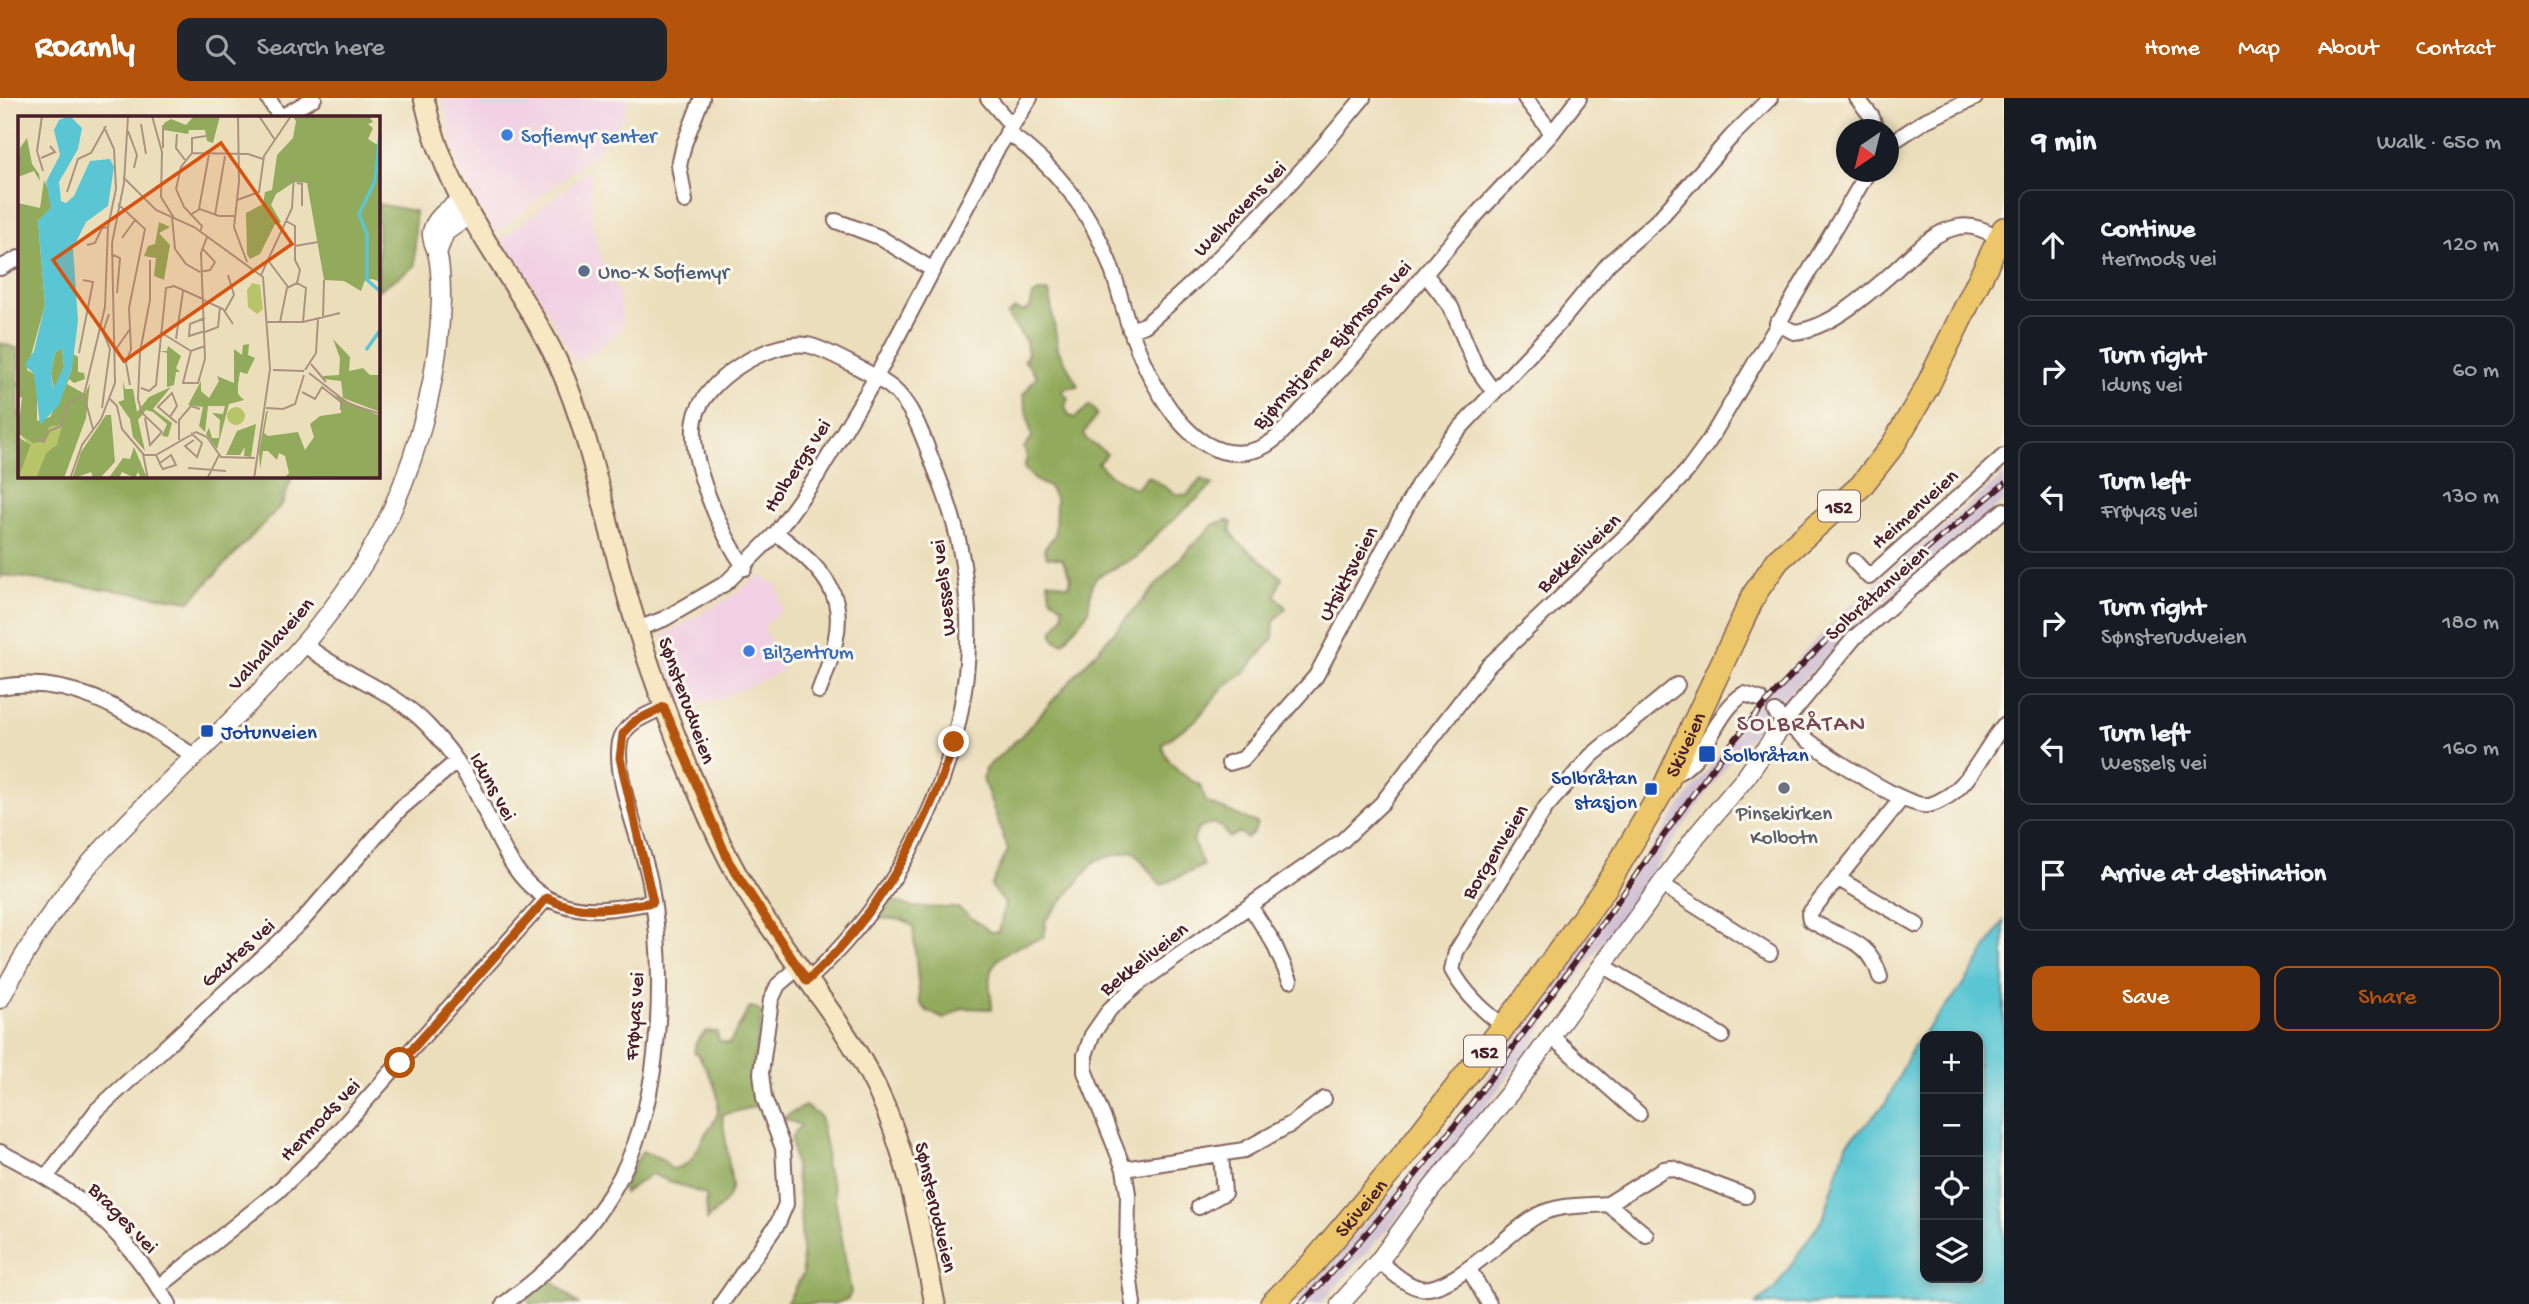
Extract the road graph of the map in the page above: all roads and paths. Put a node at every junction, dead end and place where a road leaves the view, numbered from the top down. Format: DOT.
graph roads {
  1 [pos="268,98"];
  2 [pos="314,98"];
  3 [pos="424,98"];
  4 [pos="702,98"];
  5 [pos="988,98"];
  6 [pos="1030,98"];
  7 [pos="1363,98"];
  8 [pos="1525,98"];
  9 [pos="1579,98"];
  10 [pos="1770,98"];
  11 [pos="1857,98"];
  12 [pos="1975,98"];
  13 [pos="279,116"];
  14 [pos="282,116"];
  15 [pos="1873,119"];
  16 [pos="1009,129"];
  17 [pos="1552,133"];
  18 [pos="1899,138"];
  19 [pos="1862,182"];
  20 [pos="685,201"];
  21 [pos="464,208"];
  22 [pos="836,221"];
  23 [pos="2002,233"];
  24 [pos="18,259"];
  25 [pos="0,268"];
  26 [pos="933,270"];
  27 [pos="1426,275"];
  28 [pos="1777,323"];
  29 [pos="1130,330"];
  30 [pos="875,379"];
  31 [pos="1493,391"];
  32 [pos="2004,456"];
  33 [pos="2004,510"];
  34 [pos="776,533"];
  35 [pos="1854,561"];
  36 [pos="745,568"];
  37 [pos="637,629"];
  38 [pos="304,645"];
  39 [pos="1676,685"];
  40 [pos="0,687"];
  41 [pos="819,691"];
  42 [pos="1760,699"];
  43 [pos="664,707"];
  44 [pos="1779,717"];
  45 [pos="2004,725"];
  46 [pos="194,756"];
  47 [pos="457,761"];
  48 [pos="1229,763"];
  49 [pos="1669,777"];
  50 [pos="1902,798"];
  51 [pos="1837,878"];
  52 [pos="1661,884"];
  53 [pos="547,898"];
  54 [pos="653,902"];
  55 [pos="1250,906"];
  56 [pos="1917,925"];
  57 [pos="1770,953"];
  58 [pos="1602,965"];
  59 [pos="802,974"];
  60 [pos="1880,977"];
  61 [pos="1290,980"];
  62 [pos="0,999"];
  63 [pos="1504,1026"];
  64 [pos="1551,1036"];
  65 [pos="1723,1037"];
  66 [pos="1324,1098"];
  67 [pos="1639,1114"];
  68 [pos="0,1152"];
  69 [pos="1221,1155"];
  70 [pos="1124,1169"];
  71 [pos="47,1176"];
  72 [pos="1746,1196"];
  73 [pos="1608,1204"];
  74 [pos="1199,1207"];
  75 [pos="1646,1234"];
  76 [pos="1379,1261"];
  77 [pos="1469,1269"];
  78 [pos="159,1287"];
  79 [pos="169,1304"];
  80 [pos="504,1304"];
  81 [pos="721,1304"];
  82 [pos="935,1304"];
  83 [pos="1133,1304"];
  84 [pos="1272,1304"];
  85 [pos="1340,1304"];
  86 [pos="1489,1304"];
  1 -- 13 [label="street"];
  2 -- 14 [label="street"];
  3 -- 21 [label="main road, Sønsterudveien"];
  4 -- 20 [label="street"];
  5 -- 16 [label="street, Bjørnstjerne Bjørnsons vei"];
  6 -- 16 [label="street, Holbergs vei"];
  7 -- 29 [label="street, Welhavens vei"];
  8 -- 17 [label="street"];
  9 -- 17 [label="street, Bjørnstjerne Bjørnsons vei"];
  10 -- 31 [label="street, Utsiktsveien"];
  11 -- 15 [label="street"];
  12 -- 18 [label="street"];
  16 -- 26 [label="street, Holbergs vei"];
  16 -- 29 [label="street, Bjørnstjerne Bjørnsons vei"];
  17 -- 27 [label="street, Bjørnstjerne Bjørnsons vei"];
  19 -- 28 [label="street, Bekkeliveien"];
  21 -- 37 [label="main road, Sønsterudveien"];
  21 -- 38 [label="street, Valhallaveien"];
  22 -- 26 [label="street"];
  23 -- 28 [label="street"];
  23 -- 49 [label="main road, Skiveien / 152"];
  24 -- 25 [label="street"];
  26 -- 30 [label="street, Holbergs vei"];
  27 -- 29 [label="street, Bjørnstjerne Bjørnsons vei"];
  27 -- 31 [label="street"];
  28 -- 55 [label="street, Bekkeliveien"];
  30 -- 34 [label="street, Holbergs vei"];
  30 -- 36 [label="street, Wessels vei"];
  30 -- 59 [label="street, Wessels vei"];
  31 -- 48 [label="street, Utsiktsveien"];
  32 -- 35 [label="street, Heimenveien"];
  33 -- 44 [label="street, Solbråtanveien"];
  34 -- 36 [label="street, Holbergs vei"];
  34 -- 41 [label="street"];
  36 -- 37 [label="street, Holbergs vei"];
  37 -- 43 [label="main road, Sønsterudveien"];
  38 -- 46 [label="street, Valhallaveien"];
  38 -- 47 [label="street, Iduns vei"];
  39 -- 63 [label="street, Borgenveien"];
  40 -- 46 [label="street"];
  42 -- 49 [label="street"];
  43 -- 54 [label="street, Frøyas vei"];
  43 -- 59 [label="main road, Sønsterudveien"];
  44 -- 50 [label="street"];
  44 -- 52 [label="street, Solbråtanveien"];
  45 -- 50 [label="street"];
  46 -- 62 [label="street, Valhallaveien"];
  47 -- 53 [label="street, Iduns vei"];
  47 -- 71 [label="street, Gautes vei"];
  49 -- 63 [label="main road, Skiveien / 152"];
  50 -- 51 [label="street"];
  51 -- 56 [label="street"];
  51 -- 60 [label="street"];
  52 -- 57 [label="street"];
  52 -- 58 [label="street, Solbråtanveien"];
  53 -- 54 [label="street, Iduns vei"];
  53 -- 78 [label="street, Hermods vei"];
  54 -- 80 [label="street, Frøyas vei"];
  55 -- 61 [label="street"];
  55 -- 70 [label="street, Bekkeliveien"];
  58 -- 64 [label="street, Solbråtanveien"];
  58 -- 65 [label="street"];
  59 -- 81 [label="street, Wessels vei"];
  59 -- 82 [label="main road, Sønsterudveien"];
  63 -- 84 [label="main road, Skiveien / 152"];
  64 -- 67 [label="street"];
  64 -- 76 [label="street, Solbråtanveien"];
  66 -- 69 [label="street"];
  68 -- 71 [label="street, Brages vei"];
  69 -- 70 [label="street"];
  69 -- 74 [label="street"];
  70 -- 83 [label="street, Bekkeliveien"];
  71 -- 78 [label="street, Brages vei"];
  72 -- 73 [label="street"];
  73 -- 75 [label="street"];
  73 -- 77 [label="street"];
  76 -- 77 [label="street"];
  76 -- 85 [label="street, Solbråtanveien"];
  77 -- 86 [label="street"];
  78 -- 79 [label="street, Brages vei"];
}
